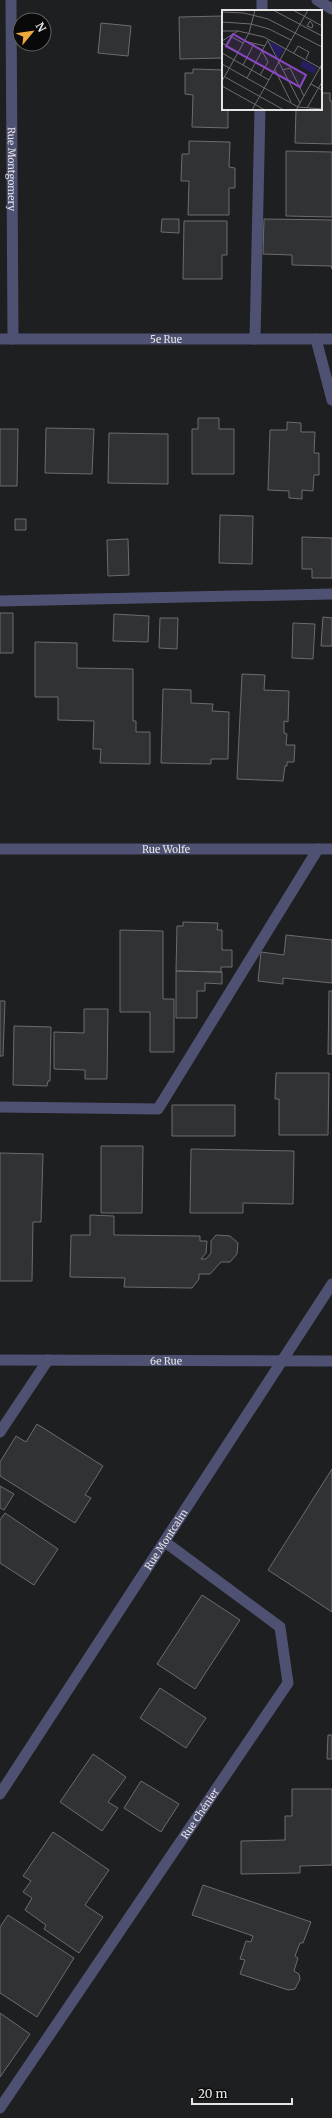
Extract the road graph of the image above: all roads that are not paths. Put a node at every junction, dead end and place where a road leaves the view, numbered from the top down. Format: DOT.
graph roads {
  1 [pos="11,0"];
  2 [pos="317,0"];
  3 [pos="332,8"];
  4 [pos="260,110"];
  5 [pos="0,338"];
  6 [pos="13,338"];
  7 [pos="255,339"];
  8 [pos="316,339"];
  9 [pos="332,339"];
  10 [pos="332,400"];
  11 [pos="332,594"];
  12 [pos="0,601"];
  13 [pos="0,849"];
  14 [pos="318,849"];
  15 [pos="332,849"];
  16 [pos="0,1107"];
  17 [pos="332,1284"];
  18 [pos="0,1360"];
  19 [pos="48,1360"];
  20 [pos="332,1361"];
  21 [pos="282,1362"];
  22 [pos="0,1432"];
  23 [pos="165,1542"];
  24 [pos="0,1794"];
  25 [pos="0,2108"];
  1 -- 6 [label="street, Rue Montgomery"];
  2 -- 3 [label="street"];
  4 -- 7 [label="street"];
  5 -- 6 [label="street, 5e Rue"];
  6 -- 7 [label="street, 5e Rue"];
  7 -- 8 [label="street, 5e Rue"];
  8 -- 9 [label="street, 5e Rue"];
  8 -- 10 [label="street"];
  11 -- 12 [label="street"];
  13 -- 14 [label="street, Rue Wolfe"];
  14 -- 15 [label="street, Rue Wolfe"];
  14 -- 16 [label="street"];
  17 -- 21 [label="street, Rue Montcalm"];
  18 -- 19 [label="street, 6e Rue"];
  19 -- 21 [label="street, 6e Rue"];
  19 -- 22 [label="street"];
  20 -- 21 [label="street, 6e Rue"];
  21 -- 23 [label="street, Rue Montcalm"];
  23 -- 24 [label="street, Rue Montcalm"];
  23 -- 25 [label="street, Rue Chénier"];
}
